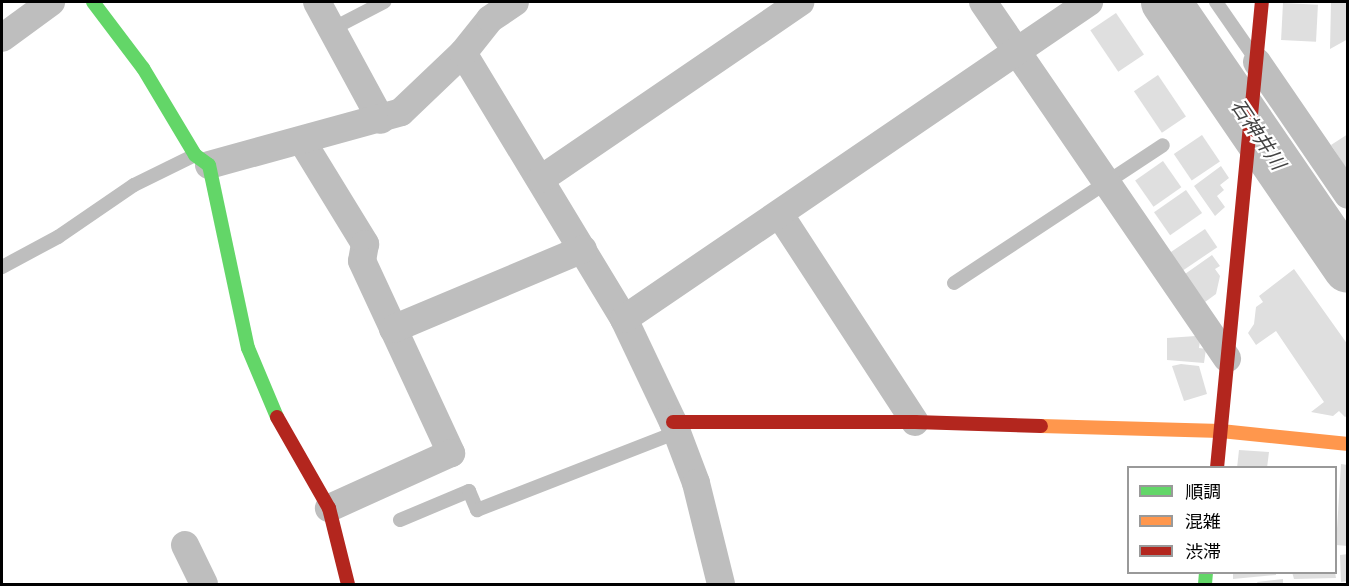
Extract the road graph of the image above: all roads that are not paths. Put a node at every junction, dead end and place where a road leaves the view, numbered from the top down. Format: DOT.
graph roads {
  1 [pos="51,2"];
  2 [pos="93,2"];
  3 [pos="317,2"];
  4 [pos="384,2"];
  5 [pos="515,2"];
  6 [pos="800,2"];
  7 [pos="983,2"];
  8 [pos="1089,2"];
  9 [pos="1216,2"];
  10 [pos="1262,2"];
  11 [pos="332,29"];
  12 [pos="2,38"];
  13 [pos="1016,50"];
  14 [pos="463,53"];
  15 [pos="1257,62"];
  16 [pos="381,120"];
  17 [pos="302,141"];
  18 [pos="1163,145"];
  19 [pos="202,160"];
  20 [pos="541,179"];
  21 [pos="1107,182"];
  22 [pos="1347,195"];
  23 [pos="780,215"];
  24 [pos="583,249"];
  25 [pos="2,267"];
  26 [pos="954,283"];
  27 [pos="624,319"];
  28 [pos="393,329"];
  29 [pos="1227,358"];
  30 [pos="915,422"];
  31 [pos="675,427"];
  32 [pos="1221,430"];
  33 [pos="1347,444"];
  34 [pos="1217,466"];
  35 [pos="328,508"];
  36 [pos="400,520"];
  37 [pos="185,545"];
  38 [pos="204,585"];
  39 [pos="348,585"];
  40 [pos="722,585"];
  1 -- 12 [label="street"];
  2 -- 19 [label="street"];
  3 -- 11 [label="street"];
  4 -- 11 [label="lane"];
  5 -- 14 [label="street"];
  6 -- 20 [label="street"];
  7 -- 13 [label="street"];
  8 -- 13 [label="street"];
  9 -- 15 [label="lane"];
  10 -- 15 [label="street"];
  11 -- 16 [label="street"];
  13 -- 21 [label="street"];
  13 -- 23 [label="street"];
  14 -- 16 [label="street"];
  14 -- 20 [label="street"];
  15 -- 22 [label="street"];
  15 -- 29 [label="street"];
  16 -- 17 [label="street"];
  17 -- 19 [label="street"];
  17 -- 28 [label="street"];
  18 -- 21 [label="lane"];
  19 -- 25 [label="lane"];
  19 -- 35 [label="street"];
  20 -- 24 [label="street"];
  21 -- 26 [label="lane"];
  21 -- 29 [label="street"];
  23 -- 27 [label="street"];
  23 -- 30 [label="street"];
  24 -- 27 [label="street"];
  24 -- 28 [label="street"];
  27 -- 31 [label="street"];
  28 -- 35 [label="street"];
  29 -- 32 [label="street"];
  30 -- 31 [label="street"];
  30 -- 32 [label="street"];
  31 -- 36 [label="lane"];
  31 -- 40 [label="street"];
  32 -- 33 [label="street"];
  32 -- 34 [label="street"];
  35 -- 39 [label="street"];
  37 -- 38 [label="street"];
}
